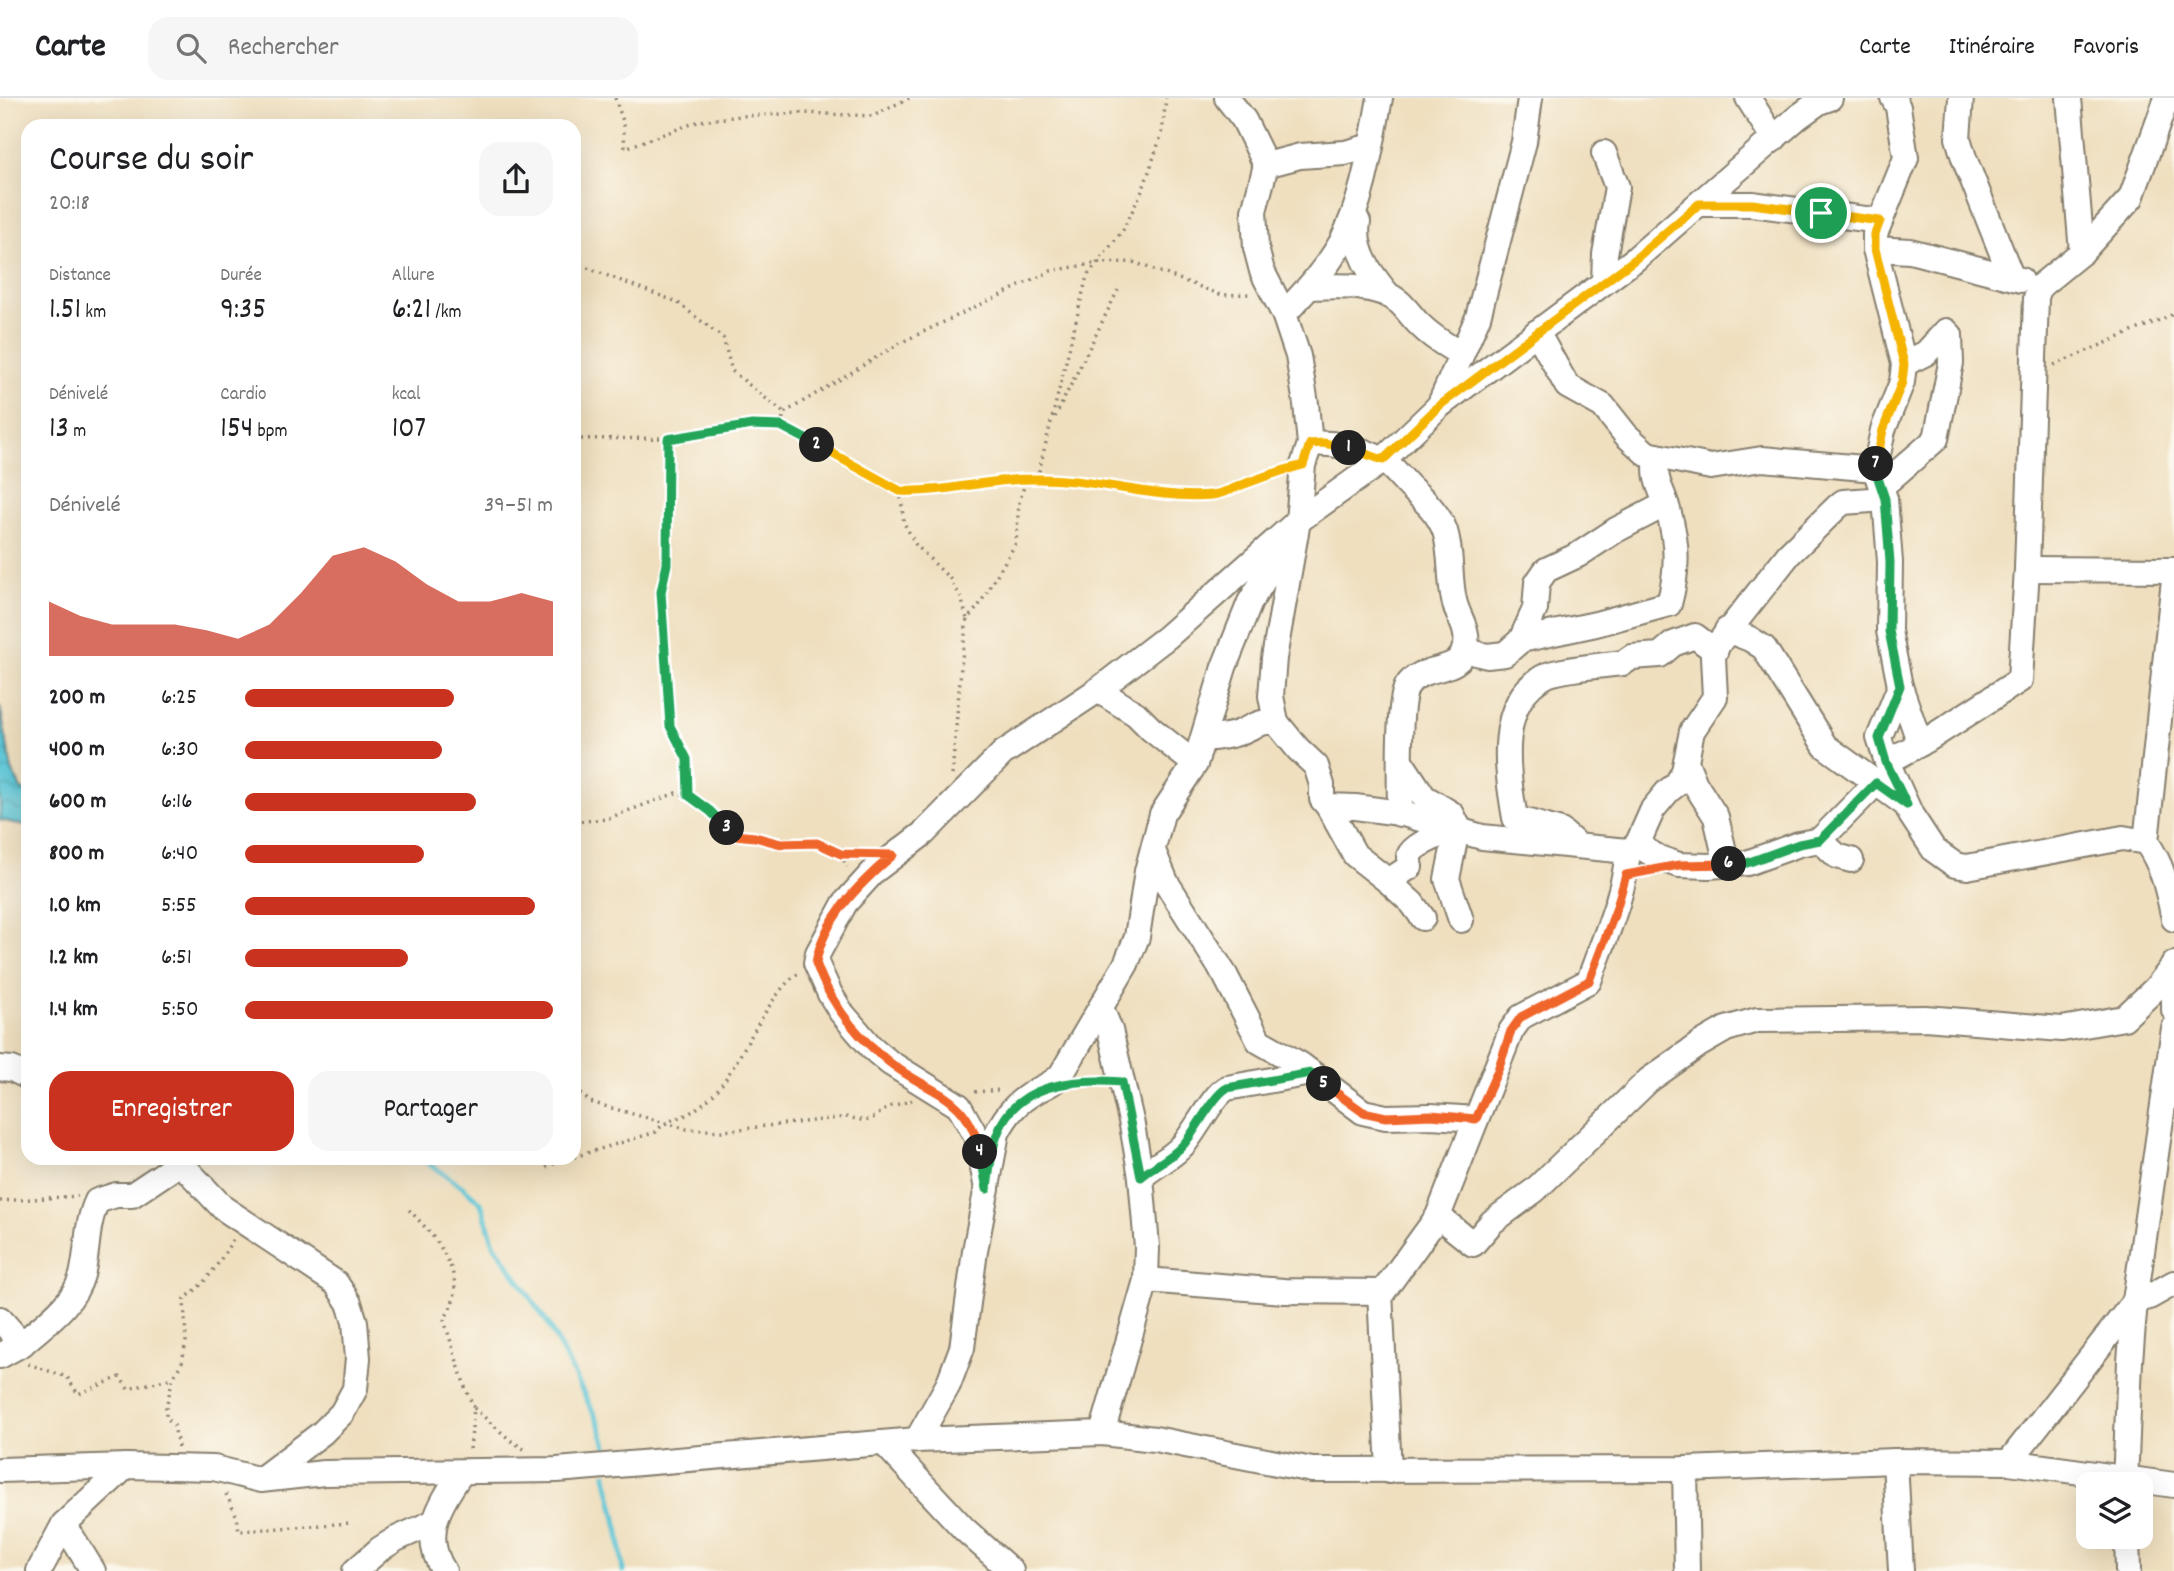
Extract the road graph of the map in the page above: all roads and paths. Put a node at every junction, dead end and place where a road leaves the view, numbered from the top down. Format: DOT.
graph roads {
  1 [pos="615,98"];
  2 [pos="909,98"];
  3 [pos="1167,98"];
  4 [pos="1227,98"];
  5 [pos="1380,98"];
  6 [pos="1530,98"];
  7 [pos="1748,98"];
  8 [pos="1830,98"];
  9 [pos="1893,98"];
  10 [pos="1961,98"];
  11 [pos="2069,98"];
  12 [pos="2167,98"];
  13 [pos="1774,139"];
  14 [pos="1371,146"];
  15 [pos="1604,153"];
  16 [pos="1266,164"];
  17 [pos="1699,204"];
  18 [pos="1880,221"];
  19 [pos="1359,222"];
  20 [pos="1875,249"];
  21 [pos="2082,251"];
  22 [pos="1097,263"];
  23 [pos="581,265"];
  24 [pos="2011,276"];
  25 [pos="1604,282"];
  26 [pos="1310,287"];
  27 [pos="2039,287"];
  28 [pos="1270,289"];
  29 [pos="1118,290"];
  30 [pos="1389,296"];
  31 [pos="1284,314"];
  32 [pos="2174,314"];
  33 [pos="1537,332"];
  34 [pos="1461,354"];
  35 [pos="1904,364"];
  36 [pos="2032,374"];
  37 [pos="1439,406"];
  38 [pos="784,413"];
  39 [pos="1050,425"];
  40 [pos="781,426"];
  41 [pos="581,439"];
  42 [pos="668,439"];
  43 [pos="1306,455"];
  44 [pos="1657,456"];
  45 [pos="1383,460"];
  46 [pos="1037,478"];
  47 [pos="1880,485"];
  48 [pos="900,491"];
  49 [pos="1667,504"];
  50 [pos="1298,522"];
  51 [pos="2026,569"];
  52 [pos="2174,570"];
  53 [pos="2174,579"];
  54 [pos="967,619"];
  55 [pos="1521,640"];
  56 [pos="1721,641"];
  57 [pos="1464,650"];
  58 [pos="1900,686"];
  59 [pos="1098,690"];
  60 [pos="1276,722"];
  61 [pos="1203,739"];
  62 [pos="1920,744"];
  63 [pos="1401,762"];
  64 [pos="1686,762"];
  65 [pos="1195,764"];
  66 [pos="1881,772"];
  67 [pos="688,795"];
  68 [pos="950,805"];
  69 [pos="1328,806"];
  70 [pos="1400,814"];
  71 [pos="581,821"];
  72 [pos="1457,830"];
  73 [pos="1820,840"];
  74 [pos="2146,842"];
  75 [pos="1579,847"];
  76 [pos="1153,851"];
  77 [pos="893,855"];
  78 [pos="1630,857"];
  79 [pos="1851,860"];
  80 [pos="1727,864"];
  81 [pos="1388,881"];
  82 [pos="1423,918"];
  83 [pos="2174,919"];
  84 [pos="1461,920"];
  85 [pos="816,963"];
  86 [pos="2174,965"];
  87 [pos="1101,1009"];
  88 [pos="2174,1010"];
  89 [pos="2174,1028"];
  90 [pos="0,1068"];
  91 [pos="1311,1073"];
  92 [pos="21,1074"];
  93 [pos="1122,1082"];
  94 [pos="1079,1083"];
  95 [pos="1005,1090"];
  96 [pos="581,1094"];
  97 [pos="943,1095"];
  98 [pos="1476,1119"];
  99 [pos="663,1122"];
  100 [pos="581,1155"];
  101 [pos="173,1165"];
  102 [pos="182,1165"];
  103 [pos="551,1165"];
  104 [pos="546,1167"];
  105 [pos="1141,1177"];
  106 [pos="987,1189"];
  107 [pos="0,1201"];
  108 [pos="97,1201"];
  109 [pos="409,1210"];
  110 [pos="1438,1216"];
  111 [pos="244,1222"];
  112 [pos="1146,1280"];
  113 [pos="2174,1283"];
  114 [pos="1380,1292"];
  115 [pos="2135,1301"];
  116 [pos="0,1319"];
  117 [pos="8,1352"];
  118 [pos="173,1378"];
  119 [pos="474,1408"];
  120 [pos="1102,1433"];
  121 [pos="917,1440"];
  122 [pos="884,1443"];
  123 [pos="1895,1461"];
  124 [pos="2009,1462"];
  125 [pos="126,1466"];
  126 [pos="182,1468"];
  127 [pos="214,1468"];
  128 [pos="1685,1469"];
  129 [pos="0,1470"];
  130 [pos="557,1470"];
  131 [pos="1389,1471"];
  132 [pos="462,1472"];
  133 [pos="2126,1472"];
  134 [pos="2076,1474"];
  135 [pos="261,1480"];
  136 [pos="2153,1484"];
  137 [pos="2174,1485"];
  138 [pos="434,1522"];
  139 [pos="351,1523"];
  140 [pos="64,1524"];
  141 [pos="2128,1549"];
  142 [pos="39,1571"];
  143 [pos="93,1571"];
  144 [pos="355,1571"];
  145 [pos="444,1571"];
  146 [pos="1012,1571"];
  147 [pos="1687,1571"];
  148 [pos="1901,1571"];
  149 [pos="2129,1571"];
  1 -- 2 [label="path"];
  3 -- 22 [label="path"];
  4 -- 16 [label="street"];
  5 -- 14 [label="street"];
  6 -- 34 [label="street"];
  7 -- 13 [label="street"];
  8 -- 13 [label="street"];
  9 -- 18 [label="street"];
  10 -- 24 [label="street"];
  11 -- 21 [label="street"];
  12 -- 21 [label="street"];
  13 -- 17 [label="street"];
  14 -- 16 [label="street"];
  14 -- 26 [label="street"];
  15 -- 25 [label="street"];
  16 -- 28 [label="street"];
  17 -- 18 [label="street"];
  17 -- 25 [label="street"];
  18 -- 20 [label="street"];
  19 -- 30 [label="street"];
  20 -- 24 [label="street"];
  20 -- 35 [label="street"];
  21 -- 27 [label="street"];
  22 -- 28 [label="path"];
  22 -- 38 [label="path"];
  22 -- 39 [label="path"];
  23 -- 38 [label="path"];
  24 -- 27 [label="street"];
  25 -- 33 [label="street"];
  26 -- 30 [label="street"];
  26 -- 31 [label="street"];
  27 -- 36 [label="street"];
  28 -- 31 [label="street"];
  29 -- 39 [label="path"];
  30 -- 34 [label="street"];
  31 -- 43 [label="street"];
  32 -- 36 [label="path"];
  33 -- 37 [label="street"];
  33 -- 44 [label="street"];
  34 -- 37 [label="street"];
  35 -- 47 [label="street"];
  35 -- 47 [label="street"];
  36 -- 51 [label="street"];
  37 -- 45 [label="street"];
  38 -- 40 [label="path"];
  39 -- 46 [label="path"];
  40 -- 42 [label="path"];
  40 -- 48 [label="path"];
  41 -- 42 [label="path"];
  42 -- 67 [label="path"];
  43 -- 45 [label="street"];
  43 -- 46 [label="path"];
  43 -- 50 [label="street"];
  44 -- 47 [label="street"];
  44 -- 49 [label="street"];
  45 -- 50 [label="street"];
  45 -- 57 [label="street"];
  46 -- 48 [label="path"];
  46 -- 54 [label="path"];
  47 -- 56 [label="street"];
  47 -- 58 [label="street"];
  48 -- 54 [label="path"];
  49 -- 55 [label="street"];
  49 -- 55 [label="street"];
  50 -- 59 [label="street"];
  50 -- 60 [label="street"];
  50 -- 61 [label="street"];
  51 -- 52 [label="street"];
  51 -- 62 [label="street"];
  53 -- 74 [label="street"];
  54 -- 68 [label="path"];
  55 -- 57 [label="street"];
  56 -- 64 [label="street"];
  56 -- 66 [label="street"];
  56 -- 75 [label="street"];
  57 -- 63 [label="street"];
  58 -- 62 [label="street"];
  58 -- 66 [label="street"];
  59 -- 65 [label="street"];
  59 -- 68 [label="street"];
  60 -- 61 [label="street"];
  60 -- 69 [label="street"];
  61 -- 65 [label="street"];
  62 -- 66 [label="street"];
  63 -- 70 [label="street"];
  63 -- 72 [label="street"];
  64 -- 78 [label="street"];
  64 -- 80 [label="street"];
  65 -- 76 [label="street"];
  66 -- 73 [label="street"];
  66 -- 74 [label="street"];
  67 -- 71 [label="path"];
  67 -- 77 [label="path"];
  68 -- 77 [label="street"];
  69 -- 70 [label="street"];
  69 -- 81 [label="street"];
  70 -- 72 [label="street"];
  72 -- 75 [label="street"];
  72 -- 81 [label="street"];
  72 -- 84 [label="street"];
  73 -- 79 [label="street"];
  73 -- 80 [label="street"];
  74 -- 83 [label="street"];
  75 -- 78 [label="street"];
  76 -- 87 [label="street"];
  76 -- 91 [label="street"];
  77 -- 85 [label="street"];
  78 -- 80 [label="street"];
  78 -- 98 [label="street"];
  81 -- 82 [label="street"];
  85 -- 97 [label="street"];
  85 -- 99 [label="path"];
  86 -- 88 [label="street"];
  86 -- 110 [label="street"];
  87 -- 93 [label="street"];
  87 -- 106 [label="street"];
  89 -- 115 [label="street"];
  90 -- 92 [label="street"];
  91 -- 98 [label="street"];
  91 -- 105 [label="street"];
  93 -- 94 [label="path"];
  93 -- 105 [label="street"];
  95 -- 97 [label="path"];
  96 -- 99 [label="path"];
  97 -- 99 [label="path"];
  97 -- 106 [label="street"];
  98 -- 110 [label="street"];
  99 -- 100 [label="path"];
  101 -- 108 [label="street"];
  102 -- 111 [label="street"];
  103 -- 104 [label="path"];
  105 -- 112 [label="street"];
  106 -- 121 [label="street"];
  107 -- 108 [label="path"];
  108 -- 117 [label="street"];
  109 -- 119 [label="path"];
  110 -- 114 [label="street"];
  111 -- 118 [label="path"];
  111 -- 135 [label="street"];
  112 -- 114 [label="street"];
  112 -- 120 [label="street"];
  113 -- 115 [label="street"];
  114 -- 131 [label="street"];
  115 -- 124 [label="street"];
  115 -- 133 [label="street"];
  116 -- 117 [label="street"];
  117 -- 118 [label="path"];
  118 -- 126 [label="path"];
  119 -- 130 [label="path"];
  119 -- 132 [label="path"];
  120 -- 121 [label="street"];
  120 -- 131 [label="street"];
  121 -- 122 [label="street"];
  122 -- 130 [label="street"];
  122 -- 146 [label="street"];
  123 -- 124 [label="street"];
  123 -- 128 [label="street"];
  123 -- 148 [label="street"];
  124 -- 134 [label="street"];
  125 -- 126 [label="street"];
  125 -- 129 [label="street"];
  125 -- 140 [label="street"];
  126 -- 127 [label="street"];
  127 -- 135 [label="street"];
  127 -- 139 [label="path"];
  128 -- 131 [label="street"];
  128 -- 147 [label="street"];
  130 -- 132 [label="street"];
  132 -- 135 [label="street"];
  132 -- 138 [label="street"];
  136 -- 137 [label="street"];
  138 -- 144 [label="street"];
  138 -- 145 [label="street"];
  140 -- 142 [label="street"];
  140 -- 143 [label="street"];
  141 -- 149 [label="street"];
}
